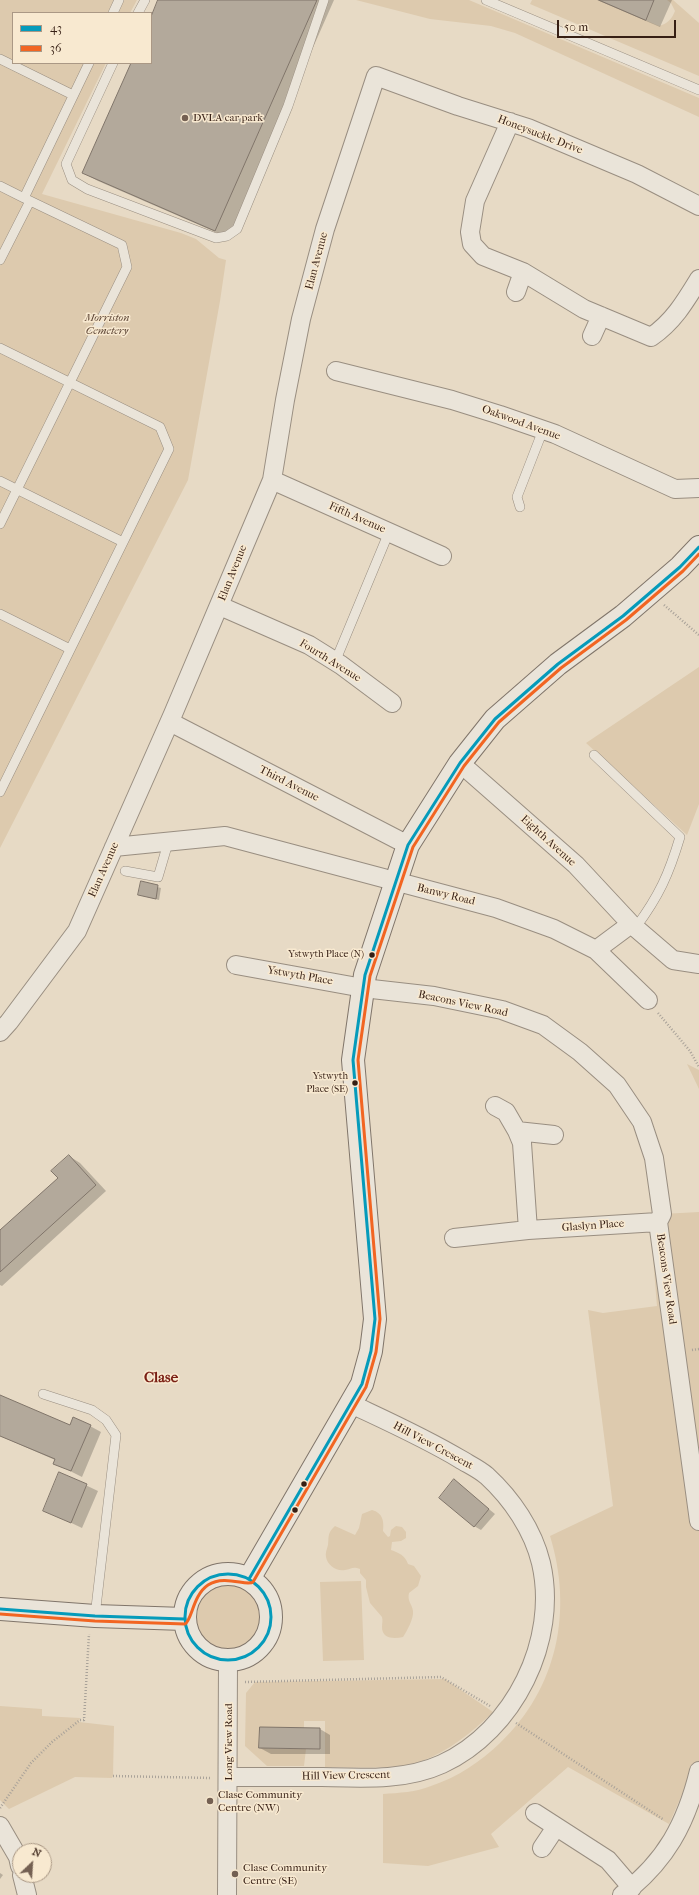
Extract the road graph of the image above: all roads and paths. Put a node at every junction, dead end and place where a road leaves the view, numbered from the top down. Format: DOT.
graph roads {
  1 [pos="119,0"];
  2 [pos="145,0"];
  3 [pos="324,0"];
  4 [pos="486,0"];
  5 [pos="113,12"];
  6 [pos="139,12"];
  7 [pos="0,59"];
  8 [pos="88,64"];
  9 [pos="113,64"];
  10 [pos="376,76"];
  11 [pos="699,90"];
  12 [pos="73,95"];
  13 [pos="510,122"];
  14 [pos="0,186"];
  15 [pos="27,200"];
  16 [pos="699,206"];
  17 [pos="0,260"];
  18 [pos="523,272"];
  19 [pos="699,280"];
  20 [pos="516,292"];
  21 [pos="601,316"];
  22 [pos="592,336"];
  23 [pos="0,348"];
  24 [pos="336,371"];
  25 [pos="70,382"];
  26 [pos="543,430"];
  27 [pos="272,480"];
  28 [pos="0,481"];
  29 [pos="699,488"];
  30 [pos="17,490"];
  31 [pos="520,507"];
  32 [pos="0,524"];
  33 [pos="389,532"];
  34 [pos="123,542"];
  35 [pos="699,547"];
  36 [pos="442,556"];
  37 [pos="650,593"];
  38 [pos="220,606"];
  39 [pos="0,614"];
  40 [pos="699,635"];
  41 [pos="70,649"];
  42 [pos="335,662"];
  43 [pos="392,703"];
  44 [pos="170,722"];
  45 [pos="594,755"];
  46 [pos="460,763"];
  47 [pos="0,792"];
  48 [pos="168,842"];
  49 [pos="408,846"];
  50 [pos="114,847"];
  51 [pos="125,871"];
  52 [pos="396,882"];
  53 [pos="633,925"];
  54 [pos="596,950"];
  55 [pos="699,964"];
  56 [pos="236,965"];
  57 [pos="363,988"];
  58 [pos="648,1000"];
  59 [pos="0,1032"];
  60 [pos="699,1066"];
  61 [pos="495,1106"];
  62 [pos="517,1131"];
  63 [pos="554,1135"];
  64 [pos="658,1222"];
  65 [pos="528,1230"];
  66 [pos="454,1238"];
  67 [pos="43,1394"];
  68 [pos="351,1404"];
  69 [pos="699,1521"];
  70 [pos="249,1579"];
  71 [pos="0,1609"];
  72 [pos="93,1616"];
  73 [pos="184,1619"];
  74 [pos="228,1661"];
  75 [pos="229,1683"];
  76 [pos="504,1714"];
  77 [pos="699,1771"];
  78 [pos="113,1776"];
  79 [pos="229,1778"];
  80 [pos="0,1808"];
  81 [pos="535,1813"];
  82 [pos="0,1826"];
  83 [pos="556,1827"];
  84 [pos="679,1830"];
  85 [pos="12,1847"];
  86 [pos="542,1848"];
  87 [pos="24,1883"];
  88 [pos="627,1891"];
  89 [pos="26,1895"];
  90 [pos="227,1895"];
  1 -- 5 [label="lane"];
  2 -- 6 [label="lane"];
  3 -- 9 [label="lane"];
  4 -- 11 [label="lane"];
  7 -- 12 [label="lane"];
  8 -- 12 [label="lane"];
  10 -- 13 [label="street, Honeysuckle Drive"];
  10 -- 27 [label="street, Elan Avenue"];
  12 -- 15 [label="lane"];
  13 -- 16 [label="street, Honeysuckle Drive"];
  13 -- 18 [label="street"];
  14 -- 15 [label="lane"];
  15 -- 17 [label="lane"];
  15 -- 25 [label="lane"];
  18 -- 20 [label="street"];
  18 -- 21 [label="street"];
  19 -- 21 [label="street"];
  21 -- 22 [label="street"];
  23 -- 25 [label="lane"];
  24 -- 26 [label="street, Oakwood Avenue"];
  25 -- 30 [label="lane"];
  25 -- 34 [label="lane"];
  26 -- 29 [label="street, Oakwood Avenue"];
  26 -- 31 [label="lane"];
  27 -- 33 [label="street, Fifth Avenue"];
  27 -- 38 [label="street, Elan Avenue"];
  28 -- 30 [label="lane"];
  30 -- 32 [label="lane"];
  30 -- 34 [label="lane"];
  33 -- 36 [label="street, Fifth Avenue"];
  33 -- 42 [label="lane"];
  34 -- 41 [label="lane"];
  35 -- 37 [label="street"];
  37 -- 40 [label="path"];
  37 -- 46 [label="street"];
  38 -- 42 [label="street, Fourth Avenue"];
  38 -- 44 [label="street, Elan Avenue"];
  39 -- 41 [label="lane"];
  41 -- 47 [label="lane"];
  42 -- 43 [label="street, Fourth Avenue"];
  44 -- 49 [label="street, Third Avenue"];
  44 -- 50 [label="street, Elan Avenue"];
  45 -- 53 [label="lane"];
  46 -- 49 [label="street"];
  46 -- 53 [label="street, Eighth Avenue"];
  48 -- 50 [label="street, Banwy Road"];
  48 -- 51 [label="lane"];
  48 -- 52 [label="street, Banwy Road"];
  49 -- 52 [label="street"];
  50 -- 59 [label="street, Elan Avenue"];
  52 -- 54 [label="street, Banwy Road"];
  52 -- 57 [label="street"];
  53 -- 54 [label="street"];
  53 -- 55 [label="street, Eighth Avenue"];
  54 -- 58 [label="street, Banwy Road"];
  56 -- 57 [label="street, Ystwyth Place"];
  57 -- 64 [label="street, Beacons View Road"];
  57 -- 68 [label="street"];
  58 -- 60 [label="path"];
  61 -- 62 [label="street"];
  62 -- 63 [label="street"];
  62 -- 65 [label="street"];
  64 -- 65 [label="street, Glaslyn Place"];
  64 -- 69 [label="street, Beacons View Road"];
  65 -- 66 [label="street, Glaslyn Place"];
  67 -- 72 [label="lane"];
  68 -- 70 [label="street"];
  68 -- 76 [label="street, Hill View Crescent"];
  70 -- 73 [label="street"];
  70 -- 74 [label="street"];
  71 -- 72 [label="street"];
  72 -- 73 [label="street"];
  72 -- 80 [label="path"];
  73 -- 74 [label="street"];
  74 -- 75 [label="street, Long View Road"];
  75 -- 76 [label="path"];
  75 -- 79 [label="street, Long View Road"];
  76 -- 79 [label="street, Hill View Crescent"];
  76 -- 84 [label="path"];
  77 -- 84 [label="street"];
  78 -- 79 [label="path"];
  79 -- 90 [label="street, Long View Road"];
  81 -- 83 [label="street"];
  82 -- 85 [label="street"];
  83 -- 86 [label="street"];
  83 -- 88 [label="street"];
  84 -- 88 [label="street"];
  87 -- 89 [label="street"];
}
